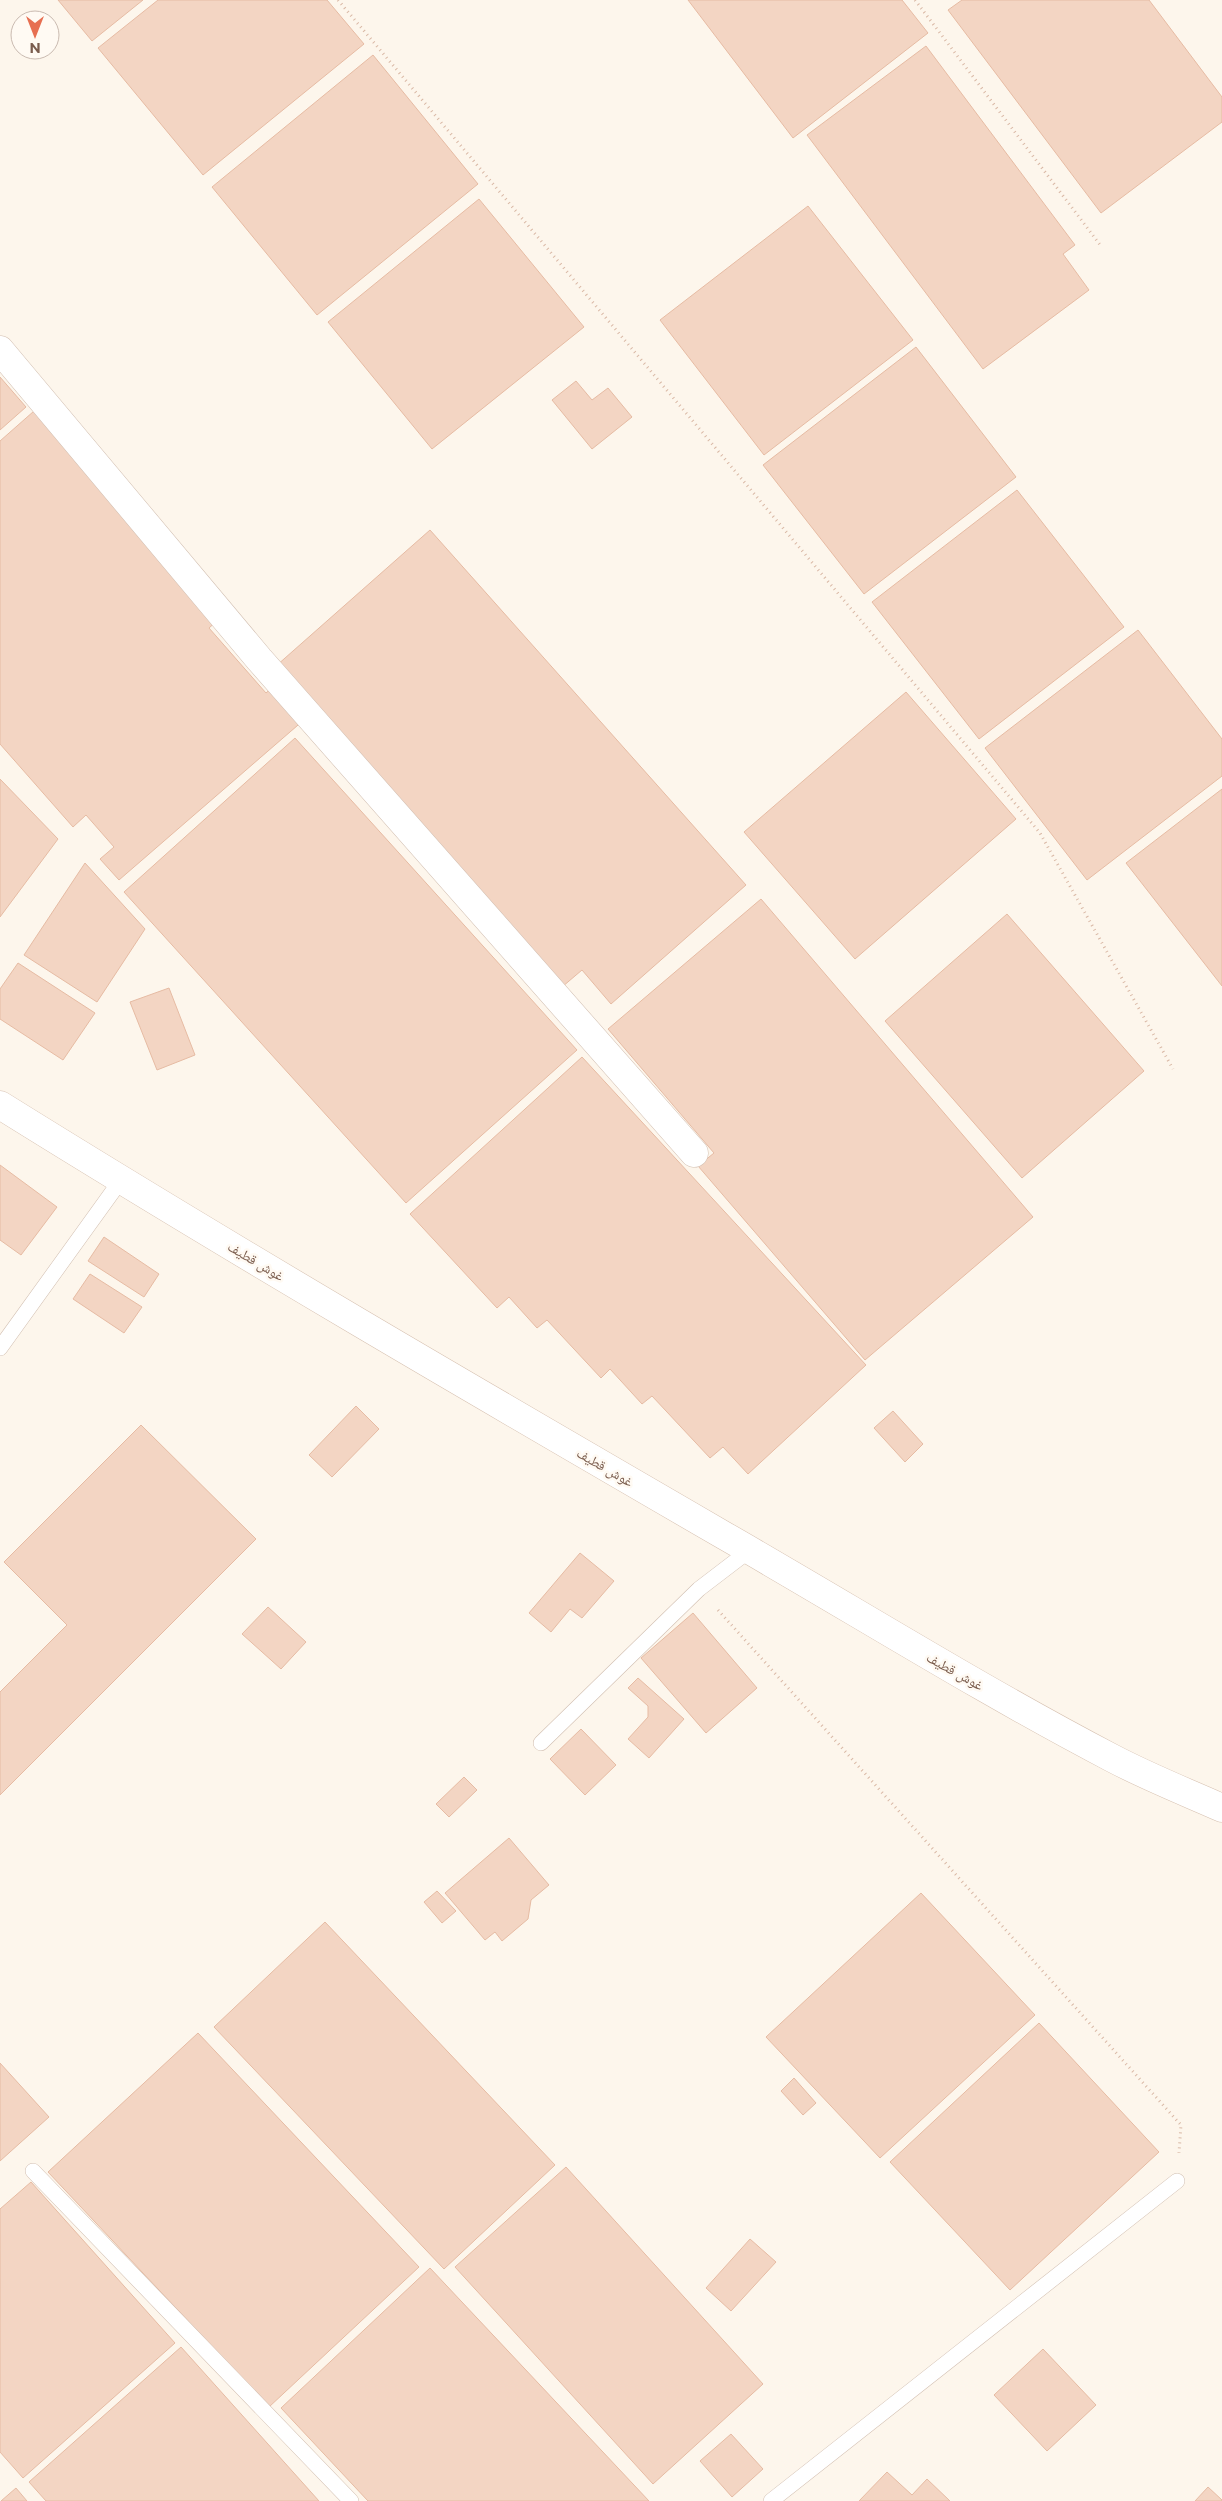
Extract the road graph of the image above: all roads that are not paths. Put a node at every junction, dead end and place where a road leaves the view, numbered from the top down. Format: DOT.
graph roads {
  1 [pos="0,350"];
  2 [pos="0,1105"];
  3 [pos="694,1153"];
  4 [pos="121,1180"];
  5 [pos="0,1348"];
  6 [pos="750,1550"];
  7 [pos="541,1742"];
  8 [pos="1222,1808"];
  9 [pos="33,2171"];
  10 [pos="1176,2181"];
  11 [pos="351,2501"];
  12 [pos="771,2501"];
  1 -- 3 [label="main road"];
  2 -- 4 [label="main road, غوش قطيف"];
  4 -- 5 [label="lane"];
  4 -- 6 [label="main road, غوش قطيف"];
  6 -- 7 [label="lane"];
  6 -- 8 [label="main road, غوش قطيف"];
  9 -- 11 [label="lane"];
  10 -- 12 [label="lane"];
}
